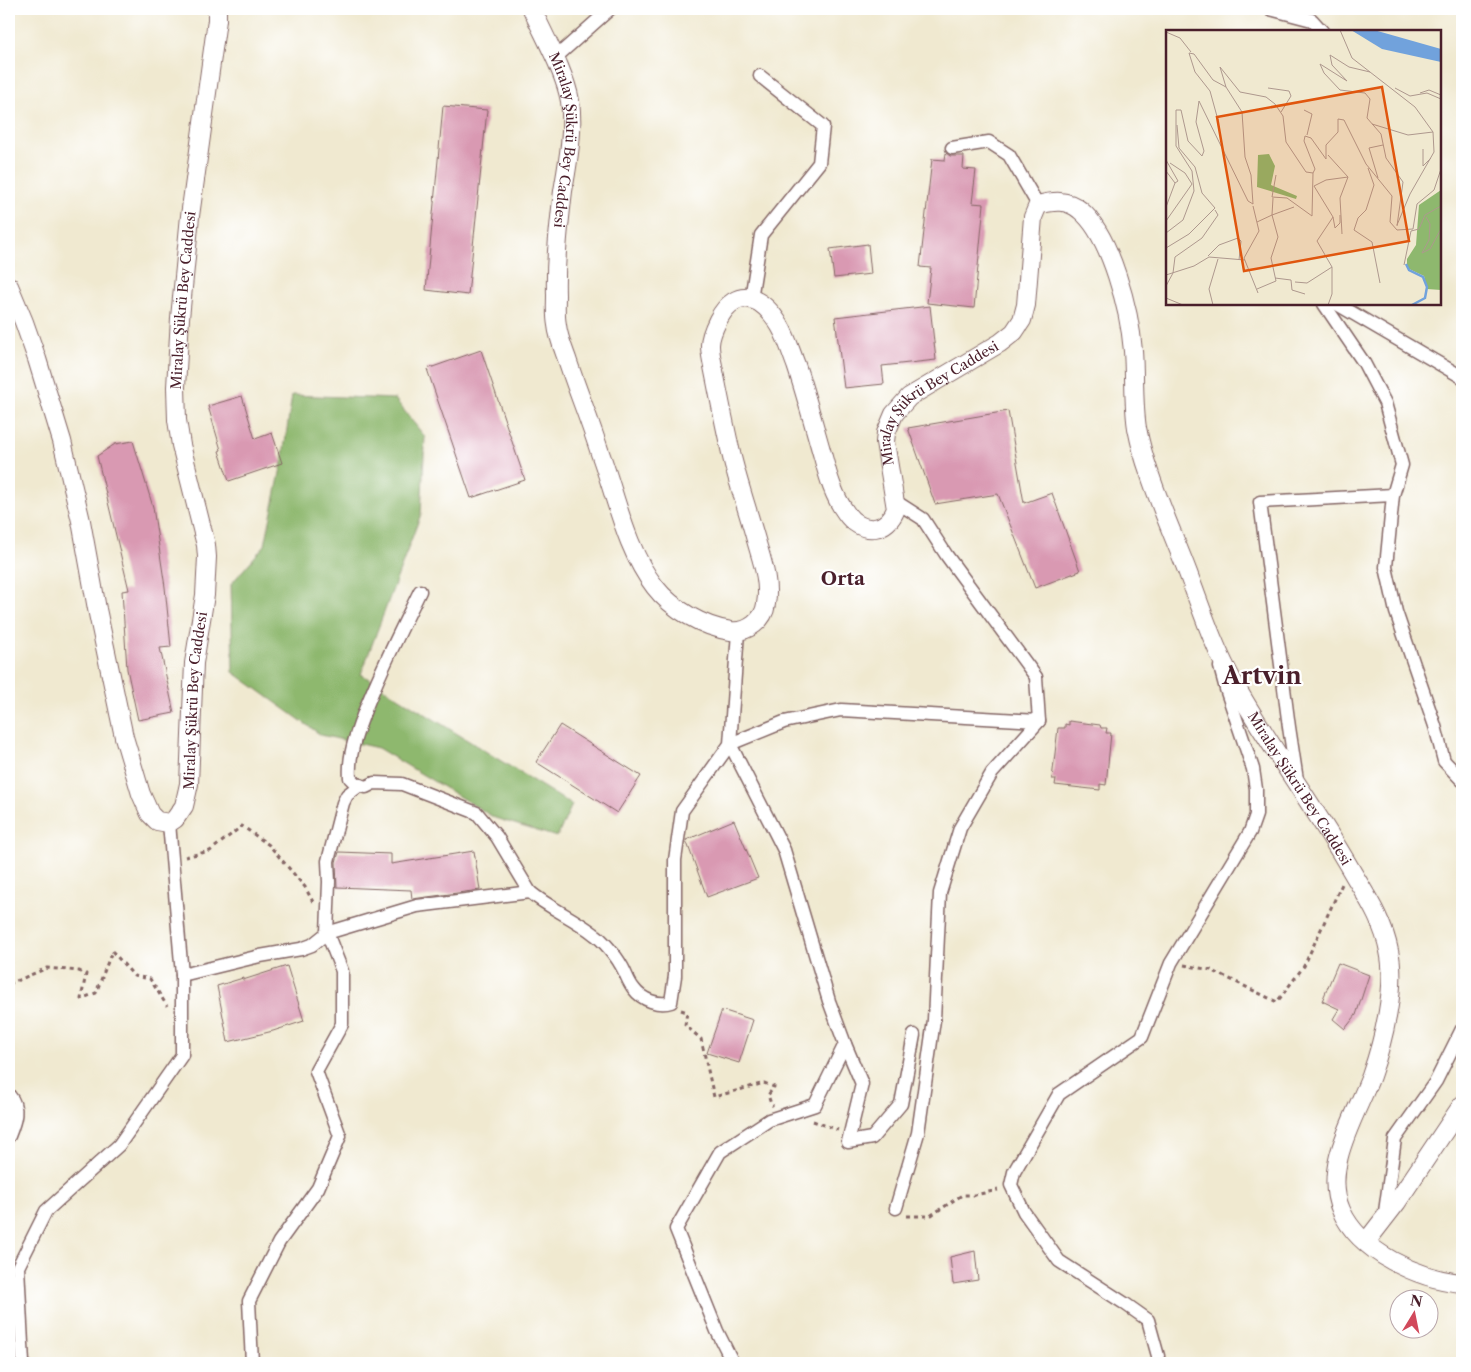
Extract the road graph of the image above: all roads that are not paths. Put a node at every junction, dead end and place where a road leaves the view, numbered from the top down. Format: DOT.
graph roads {
  1 [pos="217,9"];
  2 [pos="532,9"];
  3 [pos="610,9"];
  4 [pos="1270,9"];
  5 [pos="1321,30"];
  6 [pos="555,58"];
  7 [pos="760,76"];
  8 [pos="952,148"];
  9 [pos="1038,204"];
  10 [pos="9,286"];
  11 [pos="751,299"];
  12 [pos="1325,305"];
  13 [pos="1340,305"];
  14 [pos="1462,377"];
  15 [pos="1393,496"];
  16 [pos="895,501"];
  17 [pos="420,591"];
  18 [pos="738,632"];
  19 [pos="1213,638"];
  20 [pos="1039,721"];
  21 [pos="730,744"];
  22 [pos="1462,780"];
  23 [pos="360,785"];
  24 [pos="1298,785"];
  25 [pos="169,822"];
  26 [pos="530,892"];
  27 [pos="327,933"];
  28 [pos="182,975"];
  29 [pos="1462,1029"];
  30 [pos="914,1035"];
  31 [pos="845,1044"];
  32 [pos="9,1095"];
  33 [pos="1462,1105"];
  34 [pos="9,1136"];
  35 [pos="896,1208"];
  36 [pos="1383,1221"];
  37 [pos="1366,1242"];
  38 [pos="14,1282"];
  39 [pos="1462,1283"];
  40 [pos="23,1363"];
  41 [pos="252,1363"];
  42 [pos="733,1363"];
  43 [pos="1158,1363"];
  1 -- 25 [label="main road, Miralay Şükrü Bey Caddesi"];
  2 -- 6 [label="main road, Miralay Şükrü Bey Caddesi"];
  3 -- 6 [label="street"];
  4 -- 5 [label="street"];
  6 -- 18 [label="main road, Miralay Şükrü Bey Caddesi"];
  7 -- 11 [label="street"];
  8 -- 9 [label="street"];
  9 -- 16 [label="main road, Miralay Şükrü Bey Caddesi"];
  9 -- 19 [label="main road, Miralay Şükrü Bey Caddesi"];
  10 -- 25 [label="main road"];
  11 -- 16 [label="main road"];
  11 -- 18 [label="main road"];
  12 -- 15 [label="street"];
  13 -- 14 [label="street"];
  15 -- 22 [label="street"];
  15 -- 24 [label="street"];
  16 -- 20 [label="street"];
  17 -- 23 [label="street"];
  18 -- 21 [label="street"];
  19 -- 24 [label="main road, Miralay Şükrü Bey Caddesi"];
  19 -- 43 [label="street"];
  20 -- 21 [label="street"];
  20 -- 35 [label="street"];
  21 -- 26 [label="street"];
  21 -- 31 [label="street"];
  23 -- 26 [label="street"];
  23 -- 27 [label="street"];
  24 -- 37 [label="main road, Miralay Şükrü Bey Caddesi"];
  25 -- 28 [label="street"];
  26 -- 27 [label="street"];
  27 -- 28 [label="street"];
  27 -- 41 [label="street"];
  28 -- 38 [label="street"];
  29 -- 36 [label="street"];
  30 -- 31 [label="street"];
  31 -- 42 [label="street"];
  32 -- 34 [label="street"];
  33 -- 36 [label="main road"];
  36 -- 37 [label="main road"];
  37 -- 39 [label="main road, Miralay Şükrü Bey Caddesi"];
  38 -- 40 [label="street"];
}
